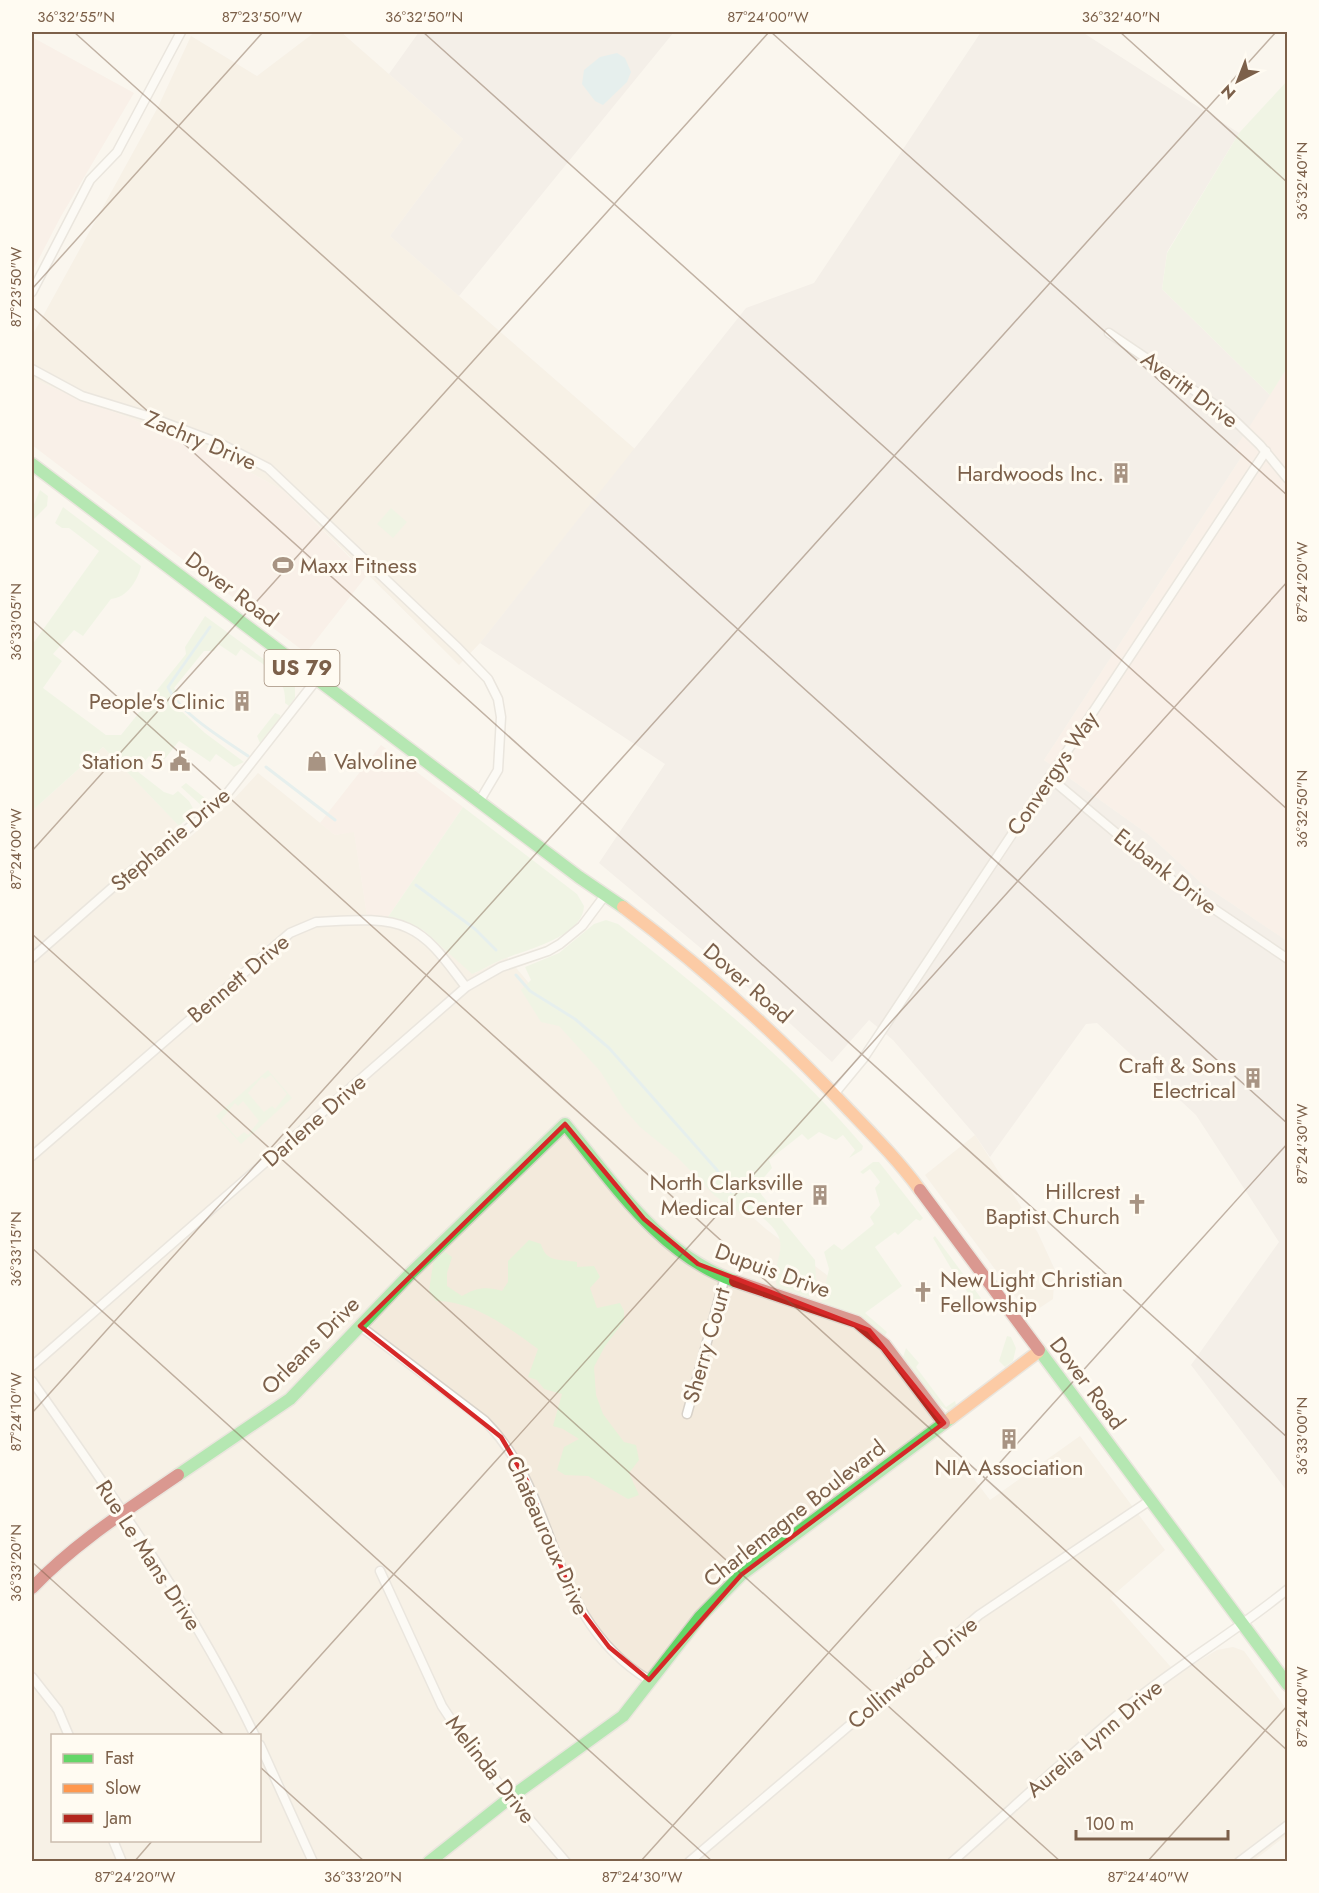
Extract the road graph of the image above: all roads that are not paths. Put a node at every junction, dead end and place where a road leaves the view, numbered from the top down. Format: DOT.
graph roads {
  1 [pos="181,32"];
  2 [pos="32,292"];
  3 [pos="1109,333"];
  4 [pos="32,369"];
  5 [pos="1266,452"];
  6 [pos="32,464"];
  7 [pos="1287,479"];
  8 [pos="317,679"];
  9 [pos="1049,777"];
  10 [pos="479,802"];
  11 [pos="606,894"];
  12 [pos="32,958"];
  13 [pos="1287,959"];
  14 [pos="466,987"];
  15 [pos="835,1093"];
  16 [pos="565,1124"];
  17 [pos="32,1156"];
  18 [pos="725,1277"];
  19 [pos="360,1326"];
  20 [pos="1038,1352"];
  21 [pos="32,1366"];
  22 [pos="32,1381"];
  23 [pos="687,1414"];
  24 [pos="944,1423"];
  25 [pos="1149,1502"];
  26 [pos="124,1512"];
  27 [pos="380,1571"];
  28 [pos="32,1588"];
  29 [pos="1287,1589"];
  30 [pos="1244,1625"];
  31 [pos="32,1677"];
  32 [pos="649,1680"];
  33 [pos="1287,1685"];
  34 [pos="68,1734"];
  35 [pos="254,1734"];
  36 [pos="261,1747"];
  37 [pos="511,1797"];
  38 [pos="1287,1825"];
  39 [pos="115,1842"];
  40 [pos="122,1862"];
  41 [pos="313,1862"];
  42 [pos="429,1862"];
  43 [pos="566,1862"];
  44 [pos="689,1862"];
  45 [pos="952,1862"];
  46 [pos="1239,1862"];
  1 -- 2 [label="street"];
  3 -- 5 [label="street, Averitt Drive"];
  4 -- 10 [label="street, Zachry Drive"];
  5 -- 7 [label="street, Averitt Drive"];
  5 -- 9 [label="street, Convergys Way"];
  6 -- 8 [label="street, Dover Road / US 79"];
  8 -- 10 [label="street, Dover Road / US 79"];
  8 -- 12 [label="street, Stephanie Drive"];
  9 -- 13 [label="street, Eubank Drive"];
  9 -- 15 [label="street, Convergys Way"];
  10 -- 11 [label="street, Dover Road / US 79"];
  11 -- 14 [label="street, Darlene Drive"];
  11 -- 15 [label="street, Dover Road / US 79"];
  14 -- 17 [label="street, Bennett Drive"];
  14 -- 21 [label="street, Darlene Drive"];
  15 -- 20 [label="street, Dover Road / US 79"];
  16 -- 18 [label="street, Dupuis Drive"];
  16 -- 19 [label="street, Orleans Drive"];
  18 -- 23 [label="street, Sherry Court"];
  18 -- 24 [label="street, Dupuis Drive"];
  19 -- 26 [label="street, Orleans Drive"];
  19 -- 32 [label="street, Chateauroux Drive"];
  20 -- 24 [label="street, Charlemagne Boulevard"];
  20 -- 25 [label="street, Dover Road / US 79"];
  22 -- 26 [label="street, Rue Le Mans Drive"];
  24 -- 32 [label="street, Charlemagne Boulevard"];
  25 -- 30 [label="street, Dover Road / US 79"];
  25 -- 44 [label="street, Collinwood Drive"];
  26 -- 28 [label="street, Orleans Drive"];
  26 -- 35 [label="street, Rue Le Mans Drive"];
  27 -- 37 [label="street, Melinda Drive"];
  29 -- 30 [label="street"];
  30 -- 33 [label="street, Dover Road / US 79"];
  30 -- 45 [label="street, Aurelia Lynn Drive"];
  31 -- 34 [label="street"];
  32 -- 37 [label="street, Charlemagne Boulevard"];
  36 -- 41 [label="street"];
  37 -- 42 [label="street, Charlemagne Boulevard"];
  37 -- 43 [label="street, Melinda Drive"];
  38 -- 46 [label="street"];
  39 -- 40 [label="street"];
}
